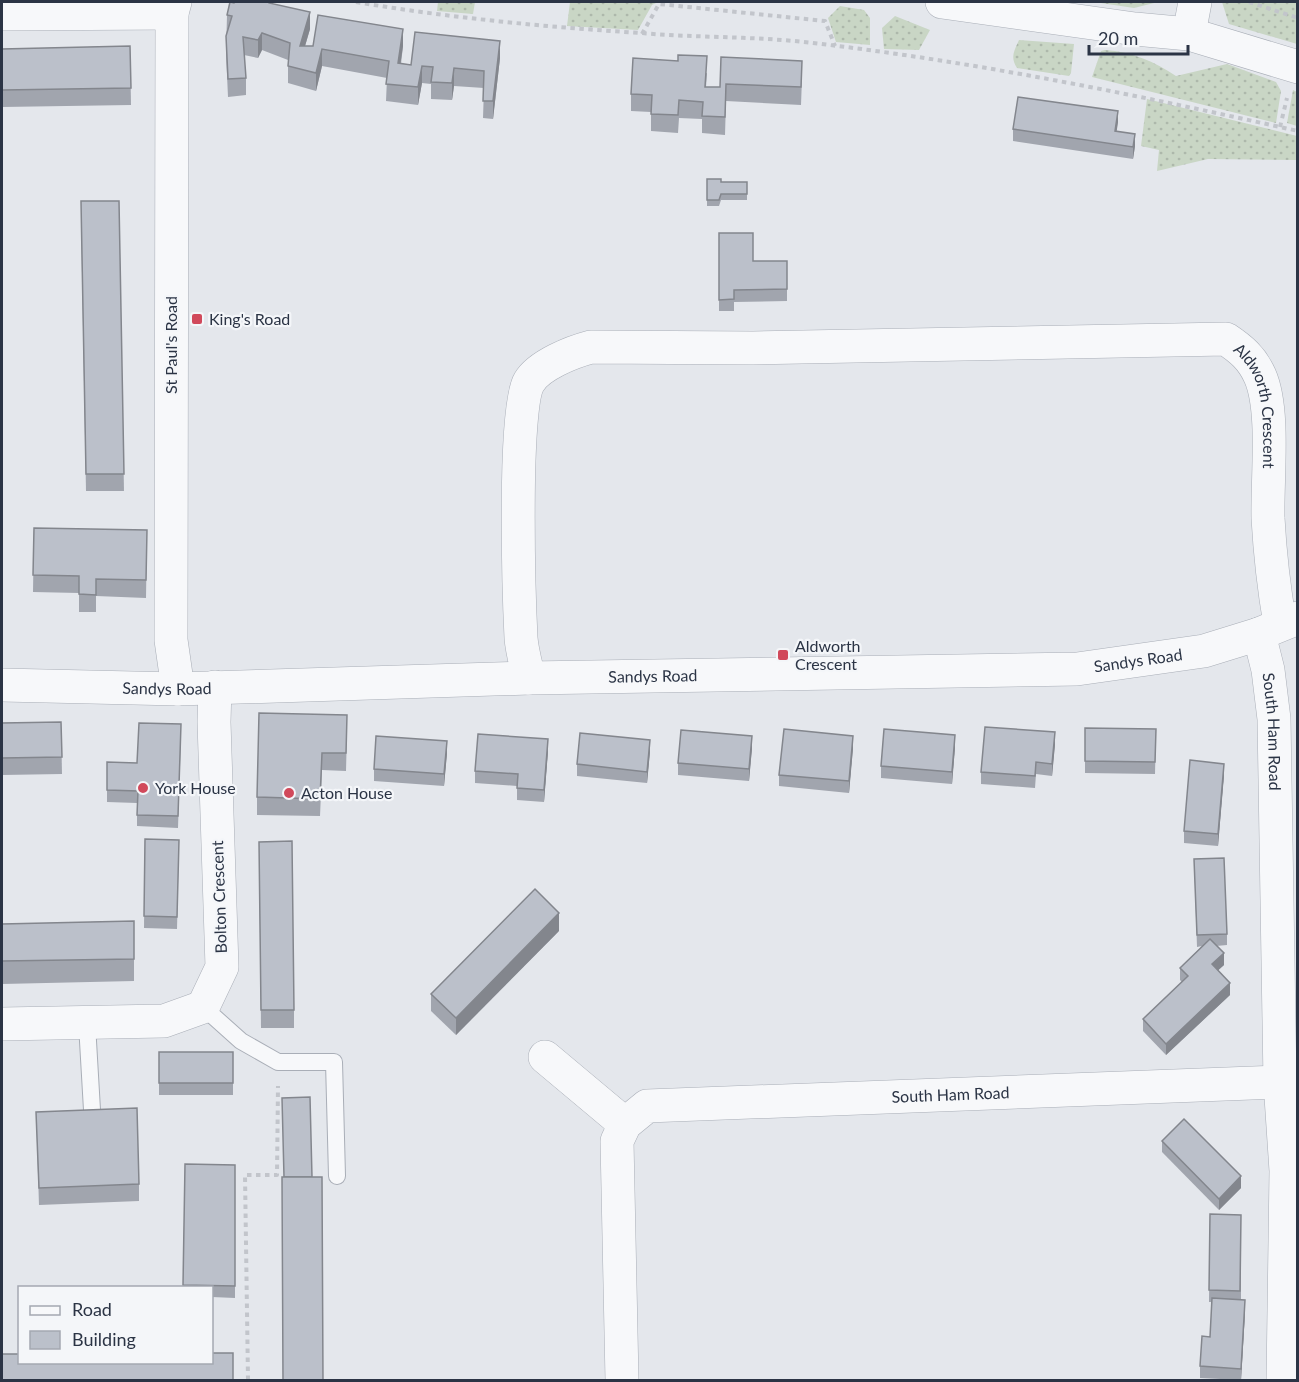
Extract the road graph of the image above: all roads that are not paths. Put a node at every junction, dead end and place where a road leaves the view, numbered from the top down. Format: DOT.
graph roads {
  1 [pos="942,2"];
  2 [pos="1195,2"];
  3 [pos="174,7"];
  4 [pos="2,14"];
  5 [pos="1189,34"];
  6 [pos="1298,67"];
  7 [pos="1279,626"];
  8 [pos="529,678"];
  9 [pos="2,685"];
  10 [pos="215,687"];
  11 [pos="178,689"];
  12 [pos="203,1007"];
  13 [pos="2,1024"];
  14 [pos="87,1024"];
  15 [pos="545,1057"];
  16 [pos="1287,1094"];
  17 [pos="92,1110"];
  18 [pos="626,1124"];
  19 [pos="1292,1165"];
  20 [pos="337,1176"];
  21 [pos="622,1380"];
  22 [pos="1283,1380"];
  1 -- 5 [label="street"];
  2 -- 5 [label="street"];
  3 -- 4 [label="street"];
  3 -- 11 [label="street, St Paul's Road"];
  5 -- 6 [label="street"];
  7 -- 8 [label="street, Sandys Road"];
  7 -- 8 [label="street, Aldworth Crescent"];
  7 -- 16 [label="street, South Ham Road"];
  8 -- 10 [label="street, Sandys Road"];
  9 -- 11 [label="street, Sandys Road"];
  10 -- 11 [label="street, Sandys Road"];
  10 -- 12 [label="street, Bolton Crescent"];
  12 -- 14 [label="street"];
  12 -- 20 [label="lane"];
  13 -- 14 [label="street"];
  14 -- 17 [label="lane"];
  15 -- 18 [label="street"];
  16 -- 18 [label="street, South Ham Road"];
  16 -- 19 [label="street, South Ham Road"];
  18 -- 21 [label="street"];
  19 -- 22 [label="street, South Ham Road"];
}
